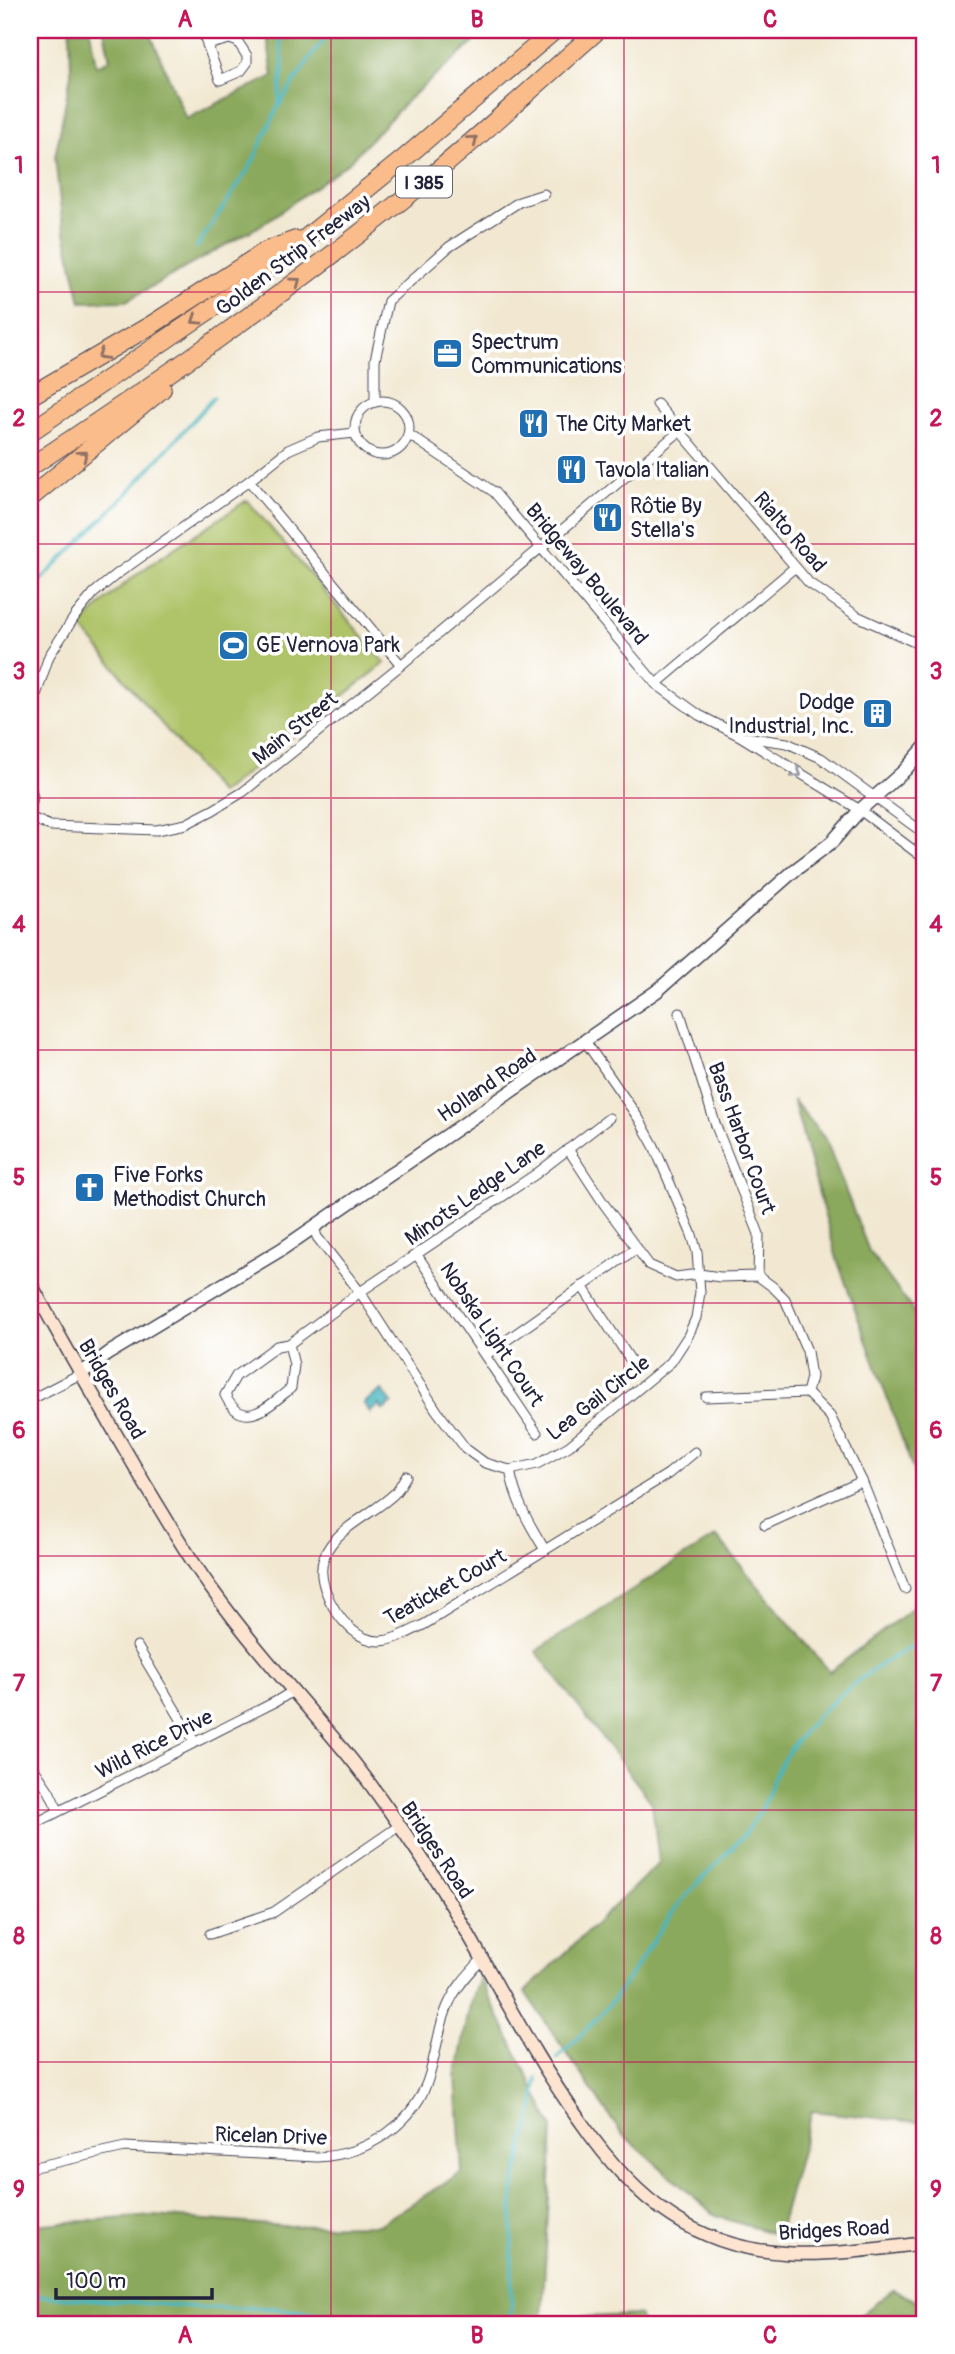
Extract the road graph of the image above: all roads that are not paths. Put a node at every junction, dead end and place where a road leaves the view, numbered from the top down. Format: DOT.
graph roads {
  1 [pos="202,30"];
  2 [pos="555,30"];
  3 [pos="598,30"];
  4 [pos="207,45"];
  5 [pos="544,194"];
  6 [pos="309,235"];
  7 [pos="242,323"];
  8 [pos="30,396"];
  9 [pos="375,402"];
  10 [pos="657,404"];
  11 [pos="680,431"];
  12 [pos="30,432"];
  13 [pos="355,433"];
  14 [pos="408,434"];
  15 [pos="30,467"];
  16 [pos="249,481"];
  17 [pos="30,498"];
  18 [pos="542,548"];
  19 [pos="794,568"];
  20 [pos="925,647"];
  21 [pos="401,665"];
  22 [pos="656,684"];
  23 [pos="30,713"];
  24 [pos="740,736"];
  25 [pos="925,747"];
  26 [pos="30,785"];
  27 [pos="875,797"];
  28 [pos="30,810"];
  29 [pos="860,810"];
  30 [pos="30,817"];
  31 [pos="925,834"];
  32 [pos="925,859"];
  33 [pos="680,1013"];
  34 [pos="585,1041"];
  35 [pos="609,1118"];
  36 [pos="568,1149"];
  37 [pos="314,1227"];
  38 [pos="637,1248"];
  39 [pos="417,1255"];
  40 [pos="699,1274"];
  41 [pos="758,1276"];
  42 [pos="30,1282"];
  43 [pos="582,1286"];
  44 [pos="360,1292"];
  45 [pos="289,1344"];
  46 [pos="486,1355"];
  47 [pos="631,1361"];
  48 [pos="80,1374"];
  49 [pos="807,1393"];
  50 [pos="706,1397"];
  51 [pos="30,1400"];
  52 [pos="537,1433"];
  53 [pos="695,1452"];
  54 [pos="510,1470"];
  55 [pos="407,1476"];
  56 [pos="862,1482"];
  57 [pos="765,1525"];
  58 [pos="545,1550"];
  59 [pos="905,1589"];
  60 [pos="137,1646"];
  61 [pos="293,1691"];
  62 [pos="194,1741"];
  63 [pos="30,1763"];
  64 [pos="58,1810"];
  65 [pos="30,1826"];
  66 [pos="399,1826"];
  67 [pos="210,1934"];
  68 [pos="483,1958"];
  69 [pos="30,2168"];
  70 [pos="925,2243"];
  1 -- 4 [label="street"];
  2 -- 6 [label="highway, Golden Strip Freeway / I 385"];
  7 -- 3 [label="highway, Golden Strip Freeway / I 385, one-way"];
  4 -- 4 [label="street"];
  5 -- 9 [label="street"];
  6 -- 8 [label="highway, one-way"];
  6 -- 12 [label="highway, Golden Strip Freeway / I 385, one-way"];
  7 -- 15 [label="highway, Golden Strip Freeway / I 385"];
  17 -- 7 [label="highway, one-way"];
  9 -- 13 [label="street"];
  9 -- 14 [label="street"];
  10 -- 11 [label="street, Rialto Road"];
  11 -- 18 [label="street, Main Street"];
  11 -- 19 [label="street, Rialto Road"];
  13 -- 14 [label="street"];
  13 -- 16 [label="street"];
  14 -- 18 [label="street, Bridgeway Boulevard"];
  16 -- 21 [label="street"];
  16 -- 23 [label="street"];
  18 -- 21 [label="street, Main Street"];
  18 -- 22 [label="street, Bridgeway Boulevard"];
  19 -- 20 [label="street, Rialto Road"];
  19 -- 22 [label="street"];
  21 -- 30 [label="street, Main Street"];
  22 -- 24 [label="street, Bridgeway Boulevard"];
  24 -- 27 [label="street, Bridgeway Boulevard"];
  24 -- 29 [label="street, Bridgeway Boulevard, one-way"];
  25 -- 27 [label="street, Holland Road"];
  26 -- 28 [label="street"];
  27 -- 29 [label="street, Holland Road"];
  27 -- 31 [label="street, Bridgeway Boulevard"];
  29 -- 32 [label="street, Bridgeway Boulevard"];
  29 -- 34 [label="street, Holland Road"];
  33 -- 41 [label="street, Bass Harbor Court"];
  34 -- 37 [label="street, Holland Road"];
  34 -- 40 [label="street, Lea Gail Circle"];
  35 -- 36 [label="street, Minots Ledge Lane"];
  36 -- 38 [label="street"];
  36 -- 39 [label="street, Minots Ledge Lane"];
  37 -- 44 [label="street"];
  37 -- 48 [label="street, Holland Road"];
  38 -- 40 [label="street"];
  38 -- 43 [label="street"];
  39 -- 44 [label="street, Minots Ledge Lane"];
  39 -- 46 [label="street, Nobska Light Court"];
  40 -- 41 [label="street"];
  40 -- 54 [label="street, Lea Gail Circle"];
  41 -- 49 [label="street"];
  42 -- 48 [label="main road, Bridges Road"];
  43 -- 46 [label="street"];
  43 -- 47 [label="street"];
  44 -- 45 [label="street, Minots Ledge Lane"];
  44 -- 54 [label="street"];
  45 -- 45 [label="street, Minots Ledge Lane"];
  46 -- 52 [label="street, Nobska Light Court"];
  48 -- 51 [label="street, Holland Road"];
  48 -- 61 [label="main road, Bridges Road"];
  49 -- 50 [label="street"];
  49 -- 56 [label="street"];
  53 -- 58 [label="street, Teaticket Court"];
  54 -- 58 [label="street"];
  55 -- 58 [label="street, Teaticket Court"];
  56 -- 57 [label="street"];
  56 -- 59 [label="street"];
  60 -- 62 [label="street"];
  61 -- 62 [label="street, Wild Rice Drive"];
  61 -- 66 [label="main road, Bridges Road"];
  62 -- 64 [label="street, Wild Rice Drive"];
  63 -- 64 [label="street"];
  64 -- 65 [label="street, Wild Rice Drive"];
  66 -- 67 [label="street"];
  66 -- 68 [label="main road, Bridges Road"];
  68 -- 69 [label="street, Ricelan Drive"];
  68 -- 70 [label="main road, Bridges Road"];
}
